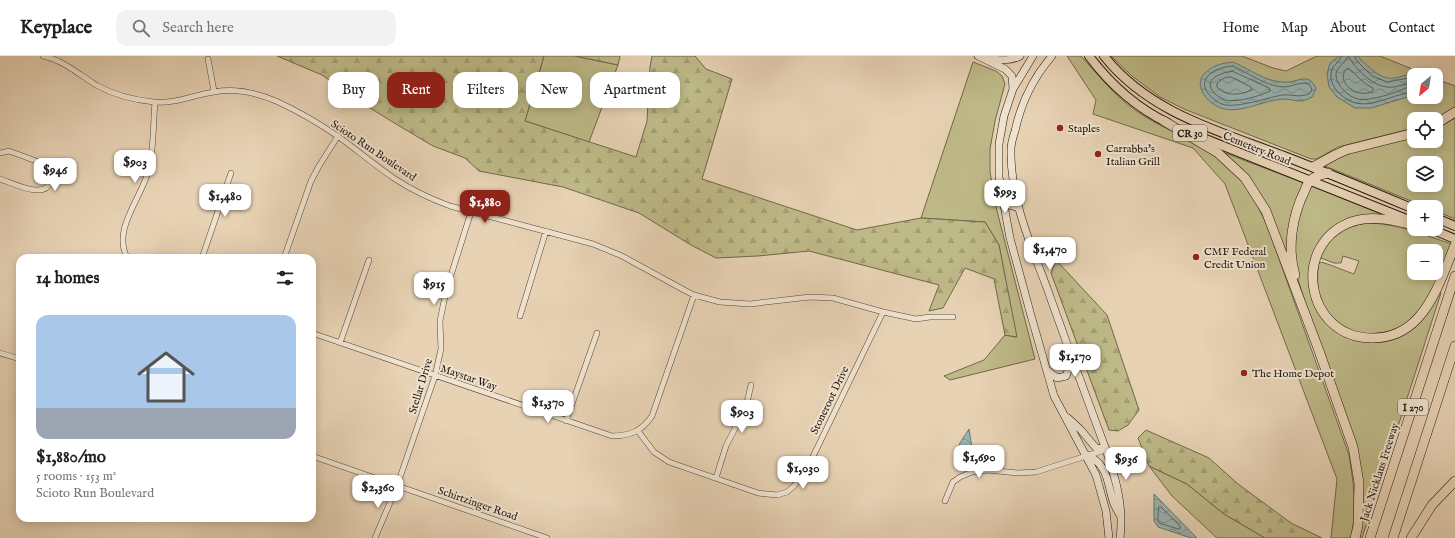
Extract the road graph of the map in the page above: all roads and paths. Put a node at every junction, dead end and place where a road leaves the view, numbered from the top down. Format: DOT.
graph roads {
  1 [pos="43,56"];
  2 [pos="978,56"];
  3 [pos="1020,56"];
  4 [pos="1033,56"];
  5 [pos="1052,56"];
  6 [pos="1089,56"];
  7 [pos="1104,56"];
  8 [pos="208,58"];
  9 [pos="1013,89"];
  10 [pos="214,91"];
  11 [pos="155,102"];
  12 [pos="1455,112"];
  13 [pos="1443,120"];
  14 [pos="1164,121"];
  15 [pos="1407,135"];
  16 [pos="338,136"];
  17 [pos="0,153"];
  18 [pos="1313,167"];
  19 [pos="231,173"];
  20 [pos="1328,173"];
  21 [pos="0,179"];
  22 [pos="1310,180"];
  23 [pos="1003,200"];
  24 [pos="1407,206"];
  25 [pos="1019,208"];
  26 [pos="471,212"];
  27 [pos="1407,219"];
  28 [pos="1443,221"];
  29 [pos="1407,223"];
  30 [pos="1455,226"];
  31 [pos="546,231"];
  32 [pos="1443,234"];
  33 [pos="1455,239"];
  34 [pos="1455,244"];
  35 [pos="126,254"];
  36 [pos="203,254"];
  37 [pos="285,254"];
  38 [pos="369,260"];
  39 [pos="1455,276"];
  40 [pos="694,295"];
  41 [pos="883,312"];
  42 [pos="520,316"];
  43 [pos="953,317"];
  44 [pos="597,333"];
  45 [pos="316,334"];
  46 [pos="1065,340"];
  47 [pos="340,343"];
  48 [pos="1455,346"];
  49 [pos="1318,348"];
  50 [pos="0,353"];
  51 [pos="16,358"];
  52 [pos="1047,370"];
  53 [pos="435,376"];
  54 [pos="751,385"];
  55 [pos="1062,412"];
  56 [pos="566,421"];
  57 [pos="638,431"];
  58 [pos="1106,450"];
  59 [pos="1086,455"];
  60 [pos="316,457"];
  61 [pos="716,478"];
  62 [pos="1455,481"];
  63 [pos="397,486"];
  64 [pos="945,501"];
  65 [pos="1121,517"];
  66 [pos="375,538"];
  67 [pos="547,538"];
  68 [pos="1109,538"];
  69 [pos="1120,538"];
  70 [pos="1355,538"];
  71 [pos="1370,538"];
  72 [pos="1393,538"];
  73 [pos="1411,538"];
  1 -- 11 [label="street, Scioto Run Boulevard"];
  2 -- 3 [label="main road"];
  2 -- 9 [label="main road"];
  4 -- 9 [label="main road"];
  5 -- 25 [label="main road"];
  6 -- 14 [label="main road, Cemetery Road / CR 30"];
  7 -- 18 [label="main road, Cemetery Road / CR 30"];
  8 -- 10 [label="street"];
  9 -- 23 [label="main road"];
  10 -- 11 [label="street, Scioto Run Boulevard"];
  10 -- 16 [label="street, Scioto Run Boulevard"];
  11 -- 35 [label="street"];
  12 -- 13 [label="highway"];
  14 -- 22 [label="main road, Cemetery Road / CR 30"];
  14 -- 49 [label="highway"];
  15 -- 18 [label="highway"];
  16 -- 26 [label="street, Scioto Run Boulevard"];
  16 -- 37 [label="street"];
  17 -- 21 [label="street"];
  18 -- 20 [label="main road, Cemetery Road / CR 30"];
  19 -- 36 [label="street"];
  20 -- 22 [label="highway"];
  20 -- 24 [label="main road, Cemetery Road / CR 30"];
  22 -- 27 [label="main road, Cemetery Road / CR 30"];
  22 -- 49 [label="highway"];
  23 -- 25 [label="main road"];
  23 -- 52 [label="main road"];
  25 -- 46 [label="main road"];
  26 -- 31 [label="street, Scioto Run Boulevard"];
  26 -- 53 [label="street, Stellar Drive"];
  28 -- 30 [label="main road"];
  29 -- 34 [label="highway"];
  31 -- 40 [label="street, Scioto Run Boulevard"];
  31 -- 42 [label="street"];
  32 -- 33 [label="main road"];
  38 -- 47 [label="street"];
  39 -- 71 [label="highway, Jack Nicklaus Freeway / I 270"];
  40 -- 41 [label="street, Scioto Run Boulevard"];
  40 -- 57 [label="street"];
  41 -- 43 [label="street, Scioto Run Boulevard"];
  41 -- 61 [label="street, Stoneroot Drive"];
  44 -- 56 [label="street"];
  45 -- 47 [label="street, Maystar Way"];
  46 -- 52 [label="main road"];
  46 -- 58 [label="main road"];
  47 -- 53 [label="street, Maystar Way"];
  48 -- 72 [label="highway, I 270"];
  49 -- 70 [label="highway"];
  50 -- 51 [label="street"];
  52 -- 55 [label="main road"];
  53 -- 56 [label="street, Maystar Way"];
  53 -- 63 [label="street, Stellar Drive"];
  54 -- 61 [label="street"];
  55 -- 58 [label="main road"];
  55 -- 59 [label="main road"];
  56 -- 57 [label="street, Maystar Way"];
  57 -- 61 [label="street, Stoneroot Drive"];
  58 -- 59 [label="street"];
  58 -- 65 [label="main road"];
  59 -- 64 [label="street"];
  59 -- 65 [label="main road"];
  59 -- 68 [label="main road"];
  60 -- 63 [label="street, Schirtzinger Road"];
  62 -- 73 [label="highway"];
  63 -- 66 [label="street, Stellar Drive"];
  63 -- 67 [label="street, Schirtzinger Road"];
  65 -- 69 [label="main road"];
}
